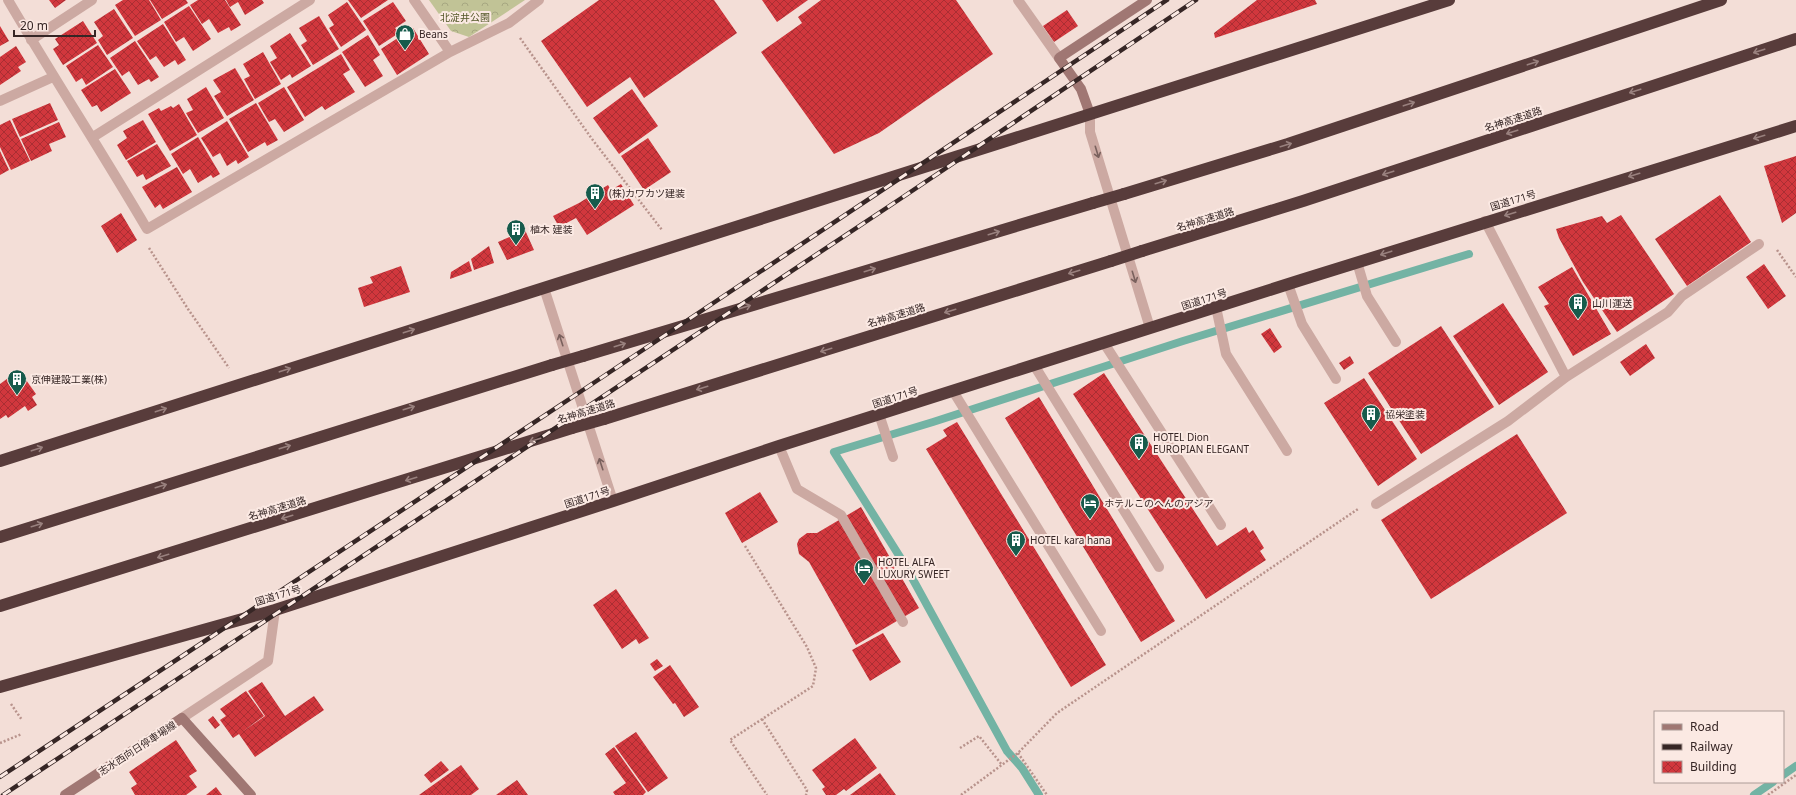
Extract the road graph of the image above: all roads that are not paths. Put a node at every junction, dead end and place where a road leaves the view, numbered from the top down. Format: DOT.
graph roads {
  1 [pos="8,0"];
  2 [pos="92,0"];
  3 [pos="310,0"];
  4 [pos="414,0"];
  5 [pos="539,0"];
  6 [pos="1018,0"];
  7 [pos="1147,0"];
  8 [pos="1449,0"];
  9 [pos="1721,0"];
  10 [pos="1796,39"];
  11 [pos="31,40"];
  12 [pos="450,52"];
  13 [pos="1059,58"];
  14 [pos="53,77"];
  15 [pos="0,101"];
  16 [pos="1090,114"];
  17 [pos="1796,126"];
  18 [pos="93,137"];
  19 [pos="1485,222"];
  20 [pos="1760,244"];
  21 [pos="1357,262"];
  22 [pos="1288,284"];
  23 [pos="544,288"];
  24 [pos="1216,307"];
  25 [pos="1150,328"];
  26 [pos="1396,342"];
  27 [pos="1104,343"];
  28 [pos="1034,365"];
  29 [pos="1566,377"];
  30 [pos="1336,379"];
  31 [pos="953,391"];
  32 [pos="879,414"];
  33 [pos="780,446"];
  34 [pos="1287,451"];
  35 [pos="893,457"];
  36 [pos="0,461"];
  37 [pos="613,501"];
  38 [pos="1376,504"];
  39 [pos="1221,525"];
  40 [pos="0,537"];
  41 [pos="1159,567"];
  42 [pos="0,606"];
  43 [pos="275,610"];
  44 [pos="903,622"];
  45 [pos="1102,631"];
  46 [pos="0,687"];
  47 [pos="182,718"];
  48 [pos="65,795"];
  49 [pos="251,795"];
  1 -- 11 [label="street"];
  2 -- 11 [label="street"];
  3 -- 18 [label="street"];
  4 -- 12 [label="street"];
  5 -- 12 [label="street"];
  6 -- 13 [label="street"];
  7 -- 13 [label="main road"];
  8 -- 16 [label="highway"];
  40 -- 9 [label="highway, one-way, bridge"];
  10 -- 42 [label="highway, 名神高速道路, one-way, bridge"];
  11 -- 14 [label="street"];
  12 -- 18 [label="street"];
  13 -- 16 [label="main road"];
  14 -- 15 [label="street"];
  14 -- 18 [label="street"];
  16 -- 23 [label="highway"];
  16 -- 25 [label="street, one-way"];
  17 -- 19 [label="highway, 国道171号, one-way"];
  19 -- 21 [label="highway, 国道171号, one-way"];
  19 -- 29 [label="street"];
  20 -- 29 [label="street"];
  21 -- 22 [label="highway, 国道171号"];
  21 -- 26 [label="street"];
  22 -- 24 [label="highway, 国道171号"];
  22 -- 30 [label="street"];
  36 -- 23 [label="highway, one-way"];
  37 -- 23 [label="street, one-way"];
  24 -- 25 [label="highway, 国道171号"];
  24 -- 34 [label="street"];
  25 -- 27 [label="highway, 国道171号"];
  27 -- 28 [label="highway, 国道171号"];
  27 -- 39 [label="street"];
  28 -- 31 [label="highway, 国道171号"];
  28 -- 41 [label="street"];
  29 -- 38 [label="street"];
  31 -- 32 [label="highway, 国道171号"];
  31 -- 45 [label="street"];
  32 -- 33 [label="highway, 国道171号"];
  32 -- 35 [label="street"];
  33 -- 37 [label="highway, 国道171号"];
  33 -- 44 [label="street"];
  37 -- 43 [label="highway, 国道171号"];
  43 -- 46 [label="highway, 国道171号"];
  43 -- 47 [label="street"];
  47 -- 48 [label="main road, 志水西向日停車場線"];
  47 -- 49 [label="main road, 志水西向日停車場線"];
}
